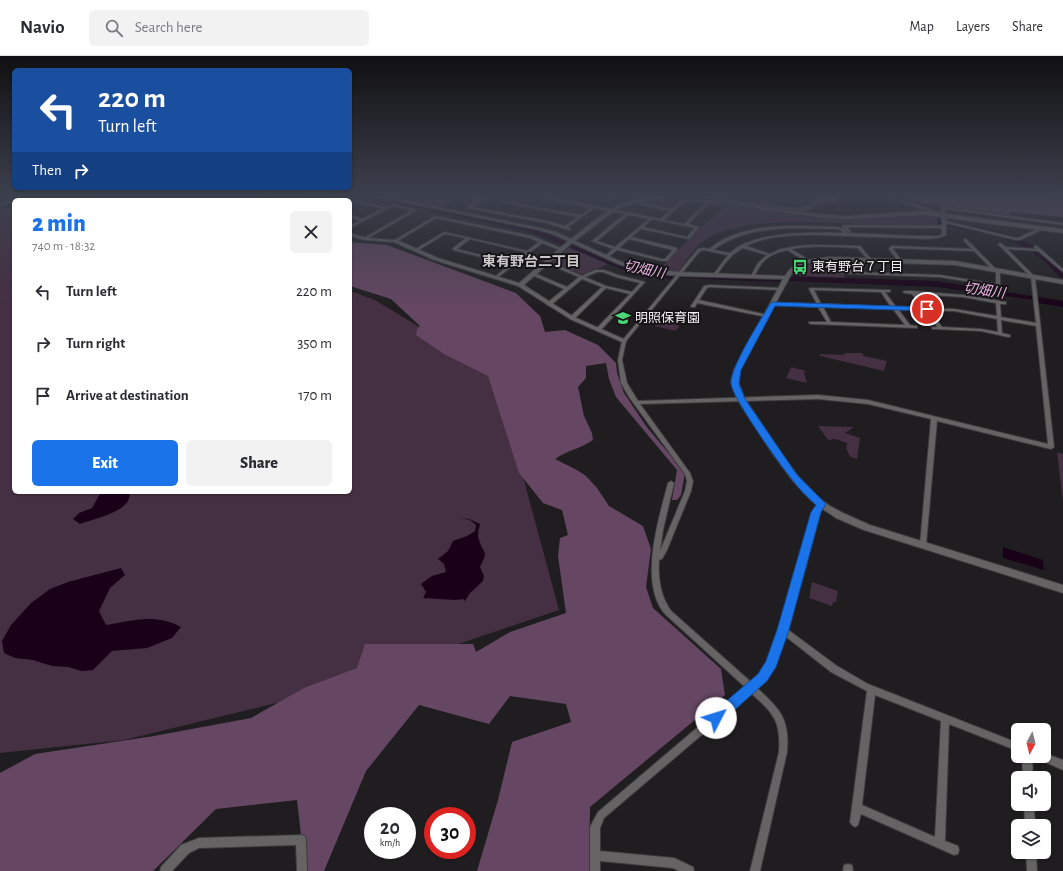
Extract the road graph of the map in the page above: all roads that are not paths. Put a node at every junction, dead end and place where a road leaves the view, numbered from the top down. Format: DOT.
graph roads {
  1 [pos="375,233"];
  2 [pos="408,233"];
  3 [pos="444,233"];
  4 [pos="514,233"];
  5 [pos="550,233"];
  6 [pos="582,233"];
  7 [pos="604,233"];
  8 [pos="635,233"];
  9 [pos="665,233"];
  10 [pos="692,233"];
  11 [pos="748,233"];
  12 [pos="944,233"];
  13 [pos="992,233"];
  14 [pos="1032,233"];
  15 [pos="352,235"];
  16 [pos="848,235"];
  17 [pos="469,238"];
  18 [pos="629,238"];
  19 [pos="365,239"];
  20 [pos="965,240"];
  21 [pos="395,241"];
  22 [pos="542,241"];
  23 [pos="571,241"];
  24 [pos="1000,244"];
  25 [pos="742,246"];
  26 [pos="1004,248"];
  27 [pos="562,249"];
  28 [pos="617,249"];
  29 [pos="788,249"];
  30 [pos="416,250"];
  31 [pos="710,250"];
  32 [pos="975,250"];
  33 [pos="528,252"];
  34 [pos="731,254"];
  35 [pos="771,255"];
  36 [pos="606,257"];
  37 [pos="842,259"];
  38 [pos="870,260"];
  39 [pos="808,261"];
  40 [pos="900,261"];
  41 [pos="547,262"];
  42 [pos="513,264"];
  43 [pos="996,270"];
  44 [pos="1063,271"];
  45 [pos="826,272"];
  46 [pos="850,273"];
  47 [pos="533,274"];
  48 [pos="680,274"];
  49 [pos="715,275"];
  50 [pos="753,276"];
  51 [pos="497,277"];
  52 [pos="582,277"];
  53 [pos="1033,277"];
  54 [pos="787,278"];
  55 [pos="1063,282"];
  56 [pos="520,285"];
  57 [pos="997,285"];
  58 [pos="605,286"];
  59 [pos="567,289"];
  60 [pos="781,289"];
  61 [pos="882,291"];
  62 [pos="889,291"];
  63 [pos="905,292"];
  64 [pos="913,292"];
  65 [pos="998,292"];
  66 [pos="632,293"];
  67 [pos="696,301"];
  68 [pos="998,302"];
  69 [pos="1004,303"];
  70 [pos="549,304"];
  71 [pos="773,304"];
  72 [pos="693,306"];
  73 [pos="821,306"];
  74 [pos="895,308"];
  75 [pos="927,309"];
  76 [pos="766,316"];
  77 [pos="999,317"];
  78 [pos="572,318"];
  79 [pos="811,323"];
  80 [pos="830,324"];
  81 [pos="1038,325"];
  82 [pos="908,326"];
  83 [pos="915,327"];
  84 [pos="940,327"];
  85 [pos="934,328"];
  86 [pos="598,330"];
  87 [pos="1000,334"];
  88 [pos="1008,336"];
  89 [pos="624,341"];
  90 [pos="741,400"];
  91 [pos="636,402"];
  92 [pos="934,418"];
  93 [pos="671,483"];
  94 [pos="822,504"];
  95 [pos="923,545"];
  96 [pos="656,557"];
  97 [pos="1063,588"];
  98 [pos="783,630"];
  99 [pos="751,688"];
  100 [pos="871,689"];
  101 [pos="945,718"];
  102 [pos="1011,744"];
  103 [pos="1051,760"];
  104 [pos="1063,765"];
  105 [pos="858,808"];
  106 [pos="855,822"];
  107 [pos="940,844"];
  108 [pos="954,850"];
  109 [pos="595,856"];
  110 [pos="1031,859"];
  111 [pos="165,871"];
  112 [pos="302,871"];
  113 [pos="595,871"];
  114 [pos="689,871"];
  115 [pos="755,871"];
  116 [pos="1032,871"];
  1 -- 19 [label="street"];
  2 -- 21 [label="street"];
  3 -- 17 [label="street"];
  3 -- 30 [label="street"];
  4 -- 22 [label="street"];
  5 -- 23 [label="street"];
  6 -- 23 [label="street"];
  7 -- 28 [label="street"];
  8 -- 18 [label="street"];
  9 -- 10 [label="street"];
  11 -- 31 [label="street"];
  12 -- 16 [label="street"];
  13 -- 14 [label="street"];
  15 -- 19 [label="street"];
  16 -- 25 [label="street"];
  17 -- 33 [label="street"];
  17 -- 42 [label="street"];
  18 -- 28 [label="street"];
  18 -- 28 [label="street"];
  19 -- 21 [label="street"];
  20 -- 32 [label="street"];
  21 -- 30 [label="street"];
  22 -- 27 [label="street"];
  22 -- 33 [label="street"];
  23 -- 27 [label="street"];
  23 -- 36 [label="street"];
  24 -- 26 [label="street"];
  25 -- 34 [label="street"];
  25 -- 35 [label="street"];
  26 -- 44 [label="street"];
  26 -- 53 [label="street"];
  27 -- 41 [label="street"];
  28 -- 36 [label="street"];
  29 -- 35 [label="street"];
  29 -- 38 [label="street"];
  29 -- 39 [label="street"];
  30 -- 51 [label="street"];
  31 -- 34 [label="street"];
  31 -- 48 [label="street"];
  32 -- 40 [label="street"];
  32 -- 43 [label="street"];
  33 -- 42 [label="street"];
  34 -- 49 [label="street"];
  35 -- 50 [label="street"];
  36 -- 48 [label="street"];
  37 -- 38 [label="street"];
  37 -- 39 [label="street"];
  37 -- 46 [label="street"];
  38 -- 40 [label="street"];
  39 -- 54 [label="street"];
  40 -- 43 [label="street"];
  41 -- 47 [label="street"];
  41 -- 52 [label="street"];
  42 -- 51 [label="street"];
  43 -- 53 [label="street"];
  43 -- 57 [label="street"];
  45 -- 46 [label="street"];
  46 -- 57 [label="street"];
  47 -- 56 [label="street"];
  47 -- 59 [label="street"];
  48 -- 49 [label="street"];
  48 -- 89 [label="street"];
  49 -- 50 [label="street"];
  50 -- 54 [label="street"];
  51 -- 56 [label="street"];
  52 -- 58 [label="street"];
  52 -- 59 [label="street"];
  52 -- 66 [label="street"];
  53 -- 55 [label="street"];
  53 -- 81 [label="street"];
  54 -- 60 [label="street"];
  56 -- 70 [label="street"];
  57 -- 65 [label="street"];
  58 -- 66 [label="street"];
  58 -- 78 [label="street"];
  59 -- 70 [label="street"];
  60 -- 67 [label="street"];
  60 -- 71 [label="street"];
  61 -- 62 [label="street"];
  61 -- 73 [label="street"];
  61 -- 74 [label="street"];
  63 -- 64 [label="street"];
  64 -- 68 [label="street"];
  64 -- 75 [label="street"];
  66 -- 86 [label="street"];
  67 -- 72 [label="street"];
  67 -- 76 [label="street"];
  68 -- 69 [label="street"];
  68 -- 77 [label="street"];
  70 -- 78 [label="street"];
  71 -- 73 [label="street"];
  71 -- 76 [label="street"];
  73 -- 74 [label="street"];
  73 -- 80 [label="street"];
  74 -- 75 [label="street"];
  74 -- 82 [label="street"];
  75 -- 77 [label="street"];
  75 -- 84 [label="street"];
  76 -- 90 [label="street"];
  77 -- 81 [label="street"];
  77 -- 87 [label="street"];
  78 -- 86 [label="street"];
  79 -- 80 [label="street"];
  80 -- 82 [label="street"];
  81 -- 92 [label="street"];
  82 -- 83 [label="street"];
  84 -- 85 [label="street"];
  84 -- 87 [label="street"];
  86 -- 89 [label="street"];
  87 -- 88 [label="street"];
  89 -- 91 [label="street"];
  90 -- 91 [label="street"];
  90 -- 92 [label="street"];
  90 -- 94 [label="street"];
  91 -- 96 [label="street"];
  92 -- 95 [label="street"];
  93 -- 96 [label="street"];
  94 -- 95 [label="street"];
  94 -- 98 [label="street"];
  95 -- 97 [label="street"];
  96 -- 99 [label="street"];
  98 -- 99 [label="street"];
  98 -- 100 [label="street"];
  99 -- 109 [label="street"];
  99 -- 115 [label="street"];
  100 -- 101 [label="street"];
  100 -- 105 [label="street"];
  101 -- 102 [label="street"];
  101 -- 107 [label="street"];
  103 -- 104 [label="street"];
  105 -- 106 [label="street"];
  105 -- 107 [label="street"];
  107 -- 108 [label="street"];
  109 -- 113 [label="street"];
  109 -- 114 [label="street"];
  110 -- 116 [label="street"];
  111 -- 112 [label="street"];
}
